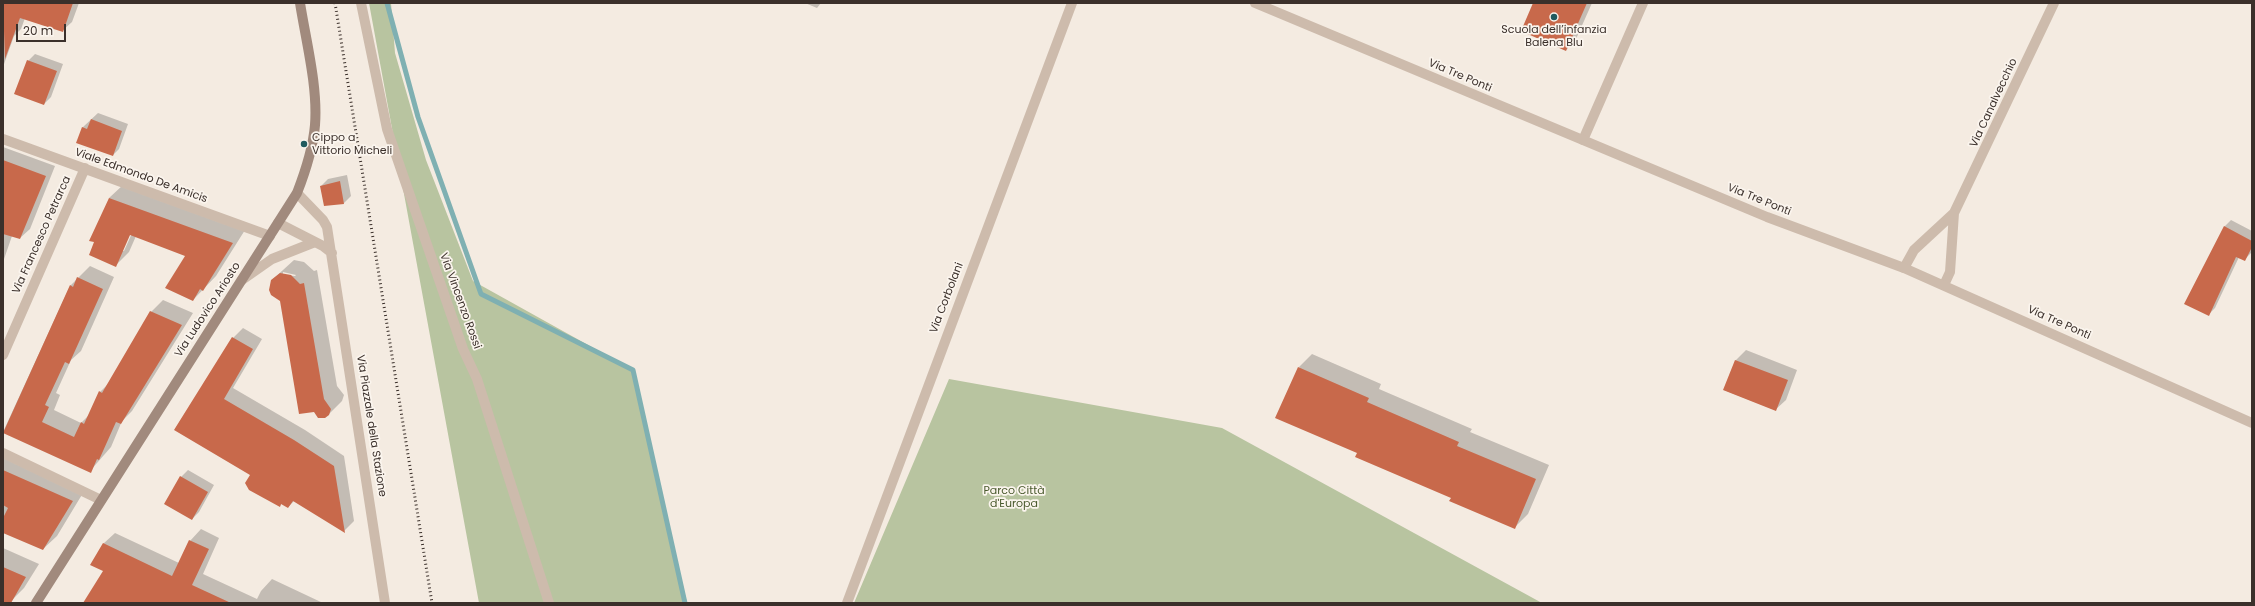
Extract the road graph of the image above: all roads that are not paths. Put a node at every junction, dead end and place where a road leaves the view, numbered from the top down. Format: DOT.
graph roads {
  1 [pos="300,3"];
  2 [pos="361,3"];
  3 [pos="1072,3"];
  4 [pos="1255,3"];
  5 [pos="1643,3"];
  6 [pos="2054,3"];
  7 [pos="3,139"];
  8 [pos="1582,140"];
  9 [pos="85,168"];
  10 [pos="297,193"];
  11 [pos="1954,213"];
  12 [pos="278,223"];
  13 [pos="270,236"];
  14 [pos="315,242"];
  15 [pos="332,253"];
  16 [pos="1904,268"];
  17 [pos="242,280"];
  18 [pos="1944,285"];
  19 [pos="3,355"];
  20 [pos="2252,423"];
  21 [pos="3,453"];
  22 [pos="100,500"];
  23 [pos="36,603"];
  24 [pos="385,603"];
  25 [pos="549,603"];
  26 [pos="846,603"];
  1 -- 10 [label="main road, Via Ludovico Ariosto"];
  2 -- 25 [label="street, Via Vincenzo Rossi"];
  3 -- 26 [label="street, Via Corbolani"];
  4 -- 8 [label="street, Via Tre Ponti"];
  5 -- 8 [label="street"];
  6 -- 11 [label="street, Via Canalvecchio"];
  7 -- 9 [label="street, Viale Edmondo De Amicis"];
  8 -- 16 [label="street, Via Tre Ponti"];
  9 -- 13 [label="street, Viale Edmondo De Amicis"];
  9 -- 19 [label="street, Via Francesco Petrarca"];
  10 -- 12 [label="main road, Via Ludovico Ariosto"];
  10 -- 15 [label="street, Via Piazzale della Stazione"];
  11 -- 16 [label="street, Via Canalvecchio"];
  11 -- 18 [label="street, Via Canalvecchio"];
  12 -- 13 [label="main road, Via Ludovico Ariosto"];
  12 -- 14 [label="street"];
  13 -- 17 [label="main road, Via Ludovico Ariosto"];
  14 -- 15 [label="street"];
  14 -- 17 [label="street"];
  15 -- 24 [label="street, Via Piazzale della Stazione"];
  16 -- 18 [label="street, Via Tre Ponti"];
  17 -- 22 [label="main road, Via Ludovico Ariosto"];
  18 -- 20 [label="street, Via Tre Ponti"];
  21 -- 22 [label="street"];
  22 -- 23 [label="main road, Via Ludovico Ariosto"];
}
